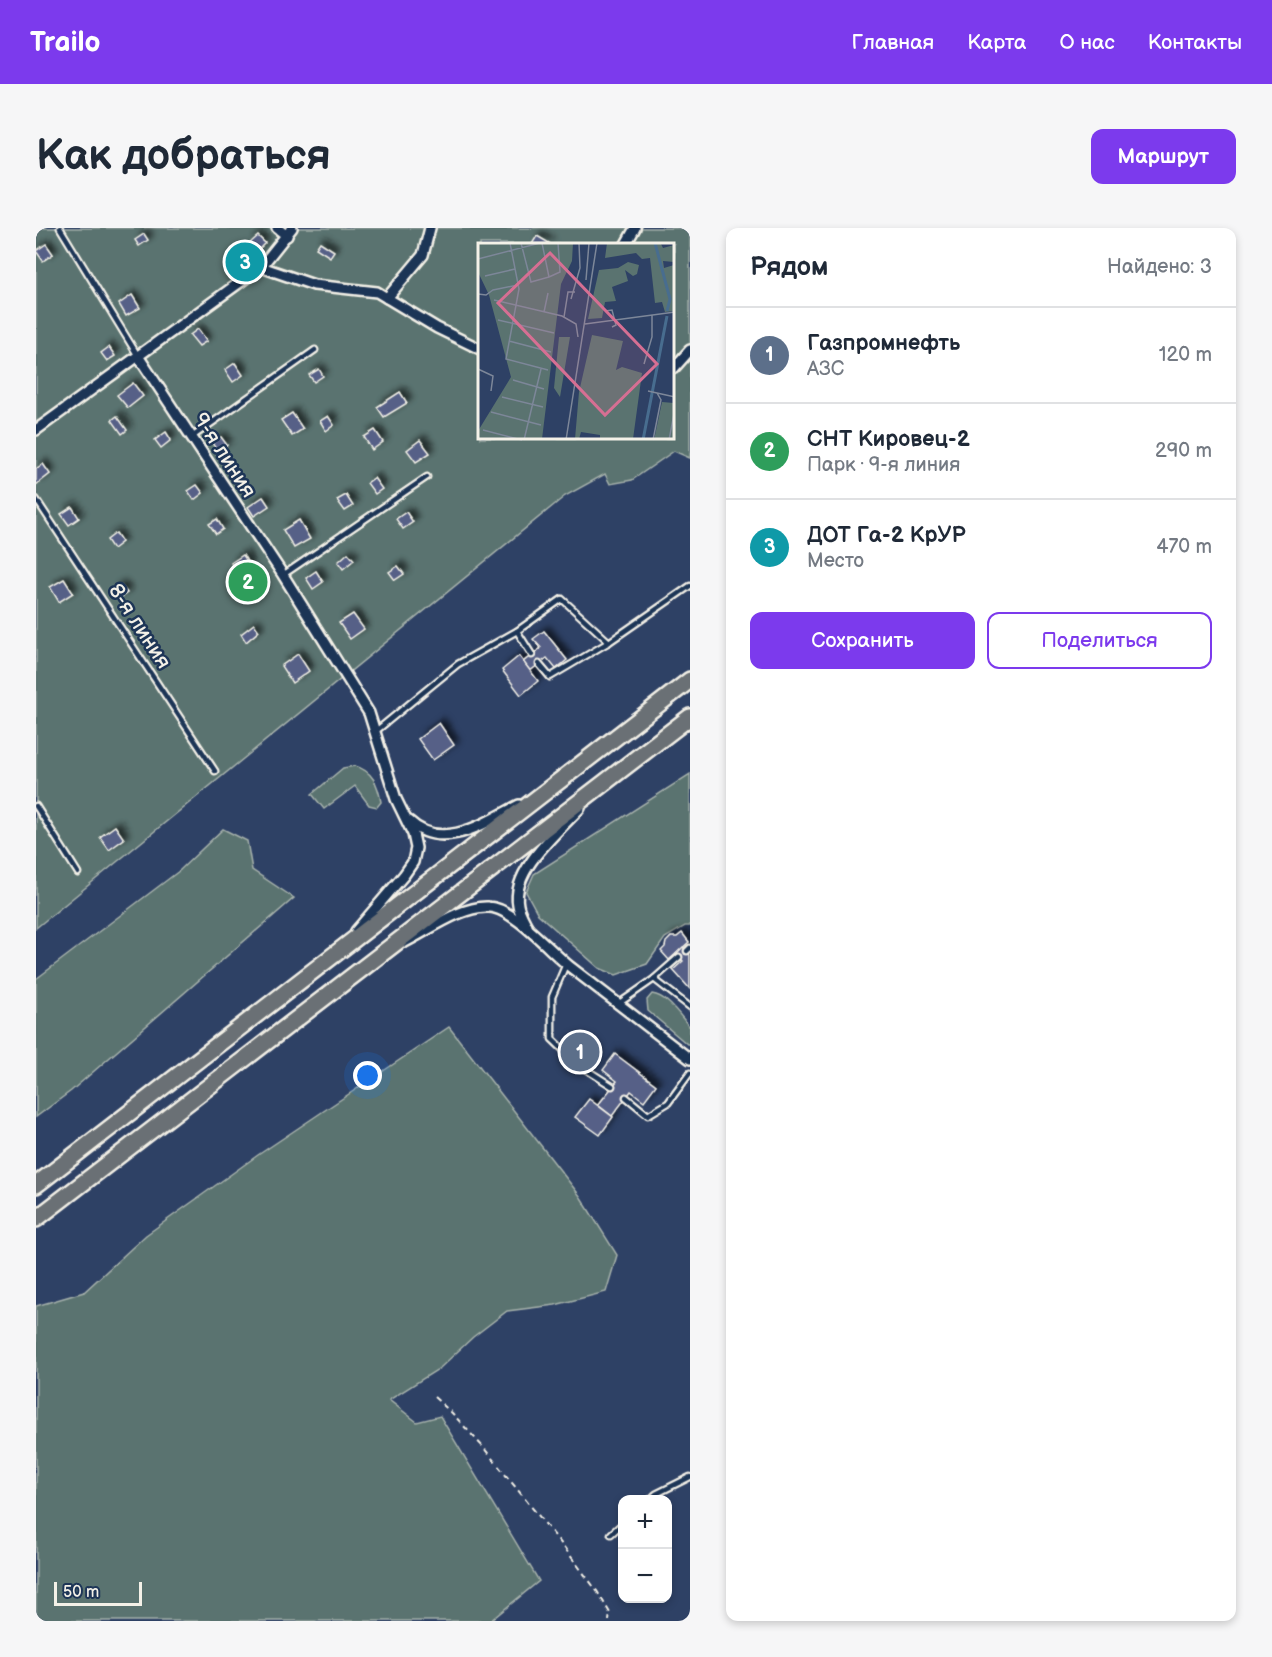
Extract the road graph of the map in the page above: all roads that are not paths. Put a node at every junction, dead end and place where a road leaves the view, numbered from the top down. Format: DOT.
graph roads {
  1 [pos="60,228"];
  2 [pos="277,228"];
  3 [pos="430,228"];
  4 [pos="635,228"];
  5 [pos="289,232"];
  6 [pos="627,243"];
  7 [pos="261,267"];
  8 [pos="387,298"];
  9 [pos="478,348"];
  10 [pos="315,350"];
  11 [pos="690,350"];
  12 [pos="138,356"];
  13 [pos="675,367"];
  14 [pos="36,430"];
  15 [pos="192,437"];
  16 [pos="427,477"];
  17 [pos="36,499"];
  18 [pos="283,575"];
  19 [pos="690,586"];
  20 [pos="517,631"];
  21 [pos="609,642"];
  22 [pos="532,655"];
  23 [pos="540,664"];
  24 [pos="690,680"];
  25 [pos="690,717"];
  26 [pos="376,731"];
  27 [pos="215,771"];
  28 [pos="597,790"];
  29 [pos="543,793"];
  30 [pos="36,806"];
  31 [pos="403,815"];
  32 [pos="78,873"];
  33 [pos="528,929"];
  34 [pos="342,949"];
  35 [pos="378,956"];
  36 [pos="679,957"];
  37 [pos="566,964"];
  38 [pos="654,979"];
  39 [pos="618,1004"];
  40 [pos="690,1007"];
  41 [pos="690,1059"];
  42 [pos="690,1073"];
  43 [pos="612,1086"];
  44 [pos="626,1097"];
  45 [pos="36,1185"];
  46 [pos="36,1219"];
  47 [pos="690,1477"];
  48 [pos="655,1495"];
  49 [pos="618,1528"];
  50 [pos="611,1534"];
  1 -- 12 [label="lane, 9-я линия"];
  2 -- 5 [label="street"];
  3 -- 8 [label="street"];
  4 -- 6 [label="street"];
  5 -- 7 [label="street"];
  7 -- 8 [label="street"];
  7 -- 12 [label="street"];
  8 -- 9 [label="street"];
  10 -- 15 [label="lane"];
  11 -- 13 [label="street"];
  12 -- 14 [label="street"];
  12 -- 15 [label="street, 9-я линия"];
  15 -- 18 [label="street, 9-я линия"];
  16 -- 18 [label="lane"];
  17 -- 27 [label="lane, 8-я линия"];
  18 -- 26 [label="street, 9-я линия"];
  19 -- 21 [label="lane"];
  20 -- 21 [label="lane"];
  20 -- 22 [label="lane"];
  20 -- 26 [label="lane"];
  21 -- 23 [label="lane"];
  24 -- 29 [label="highway"];
  25 -- 28 [label="highway"];
  26 -- 31 [label="street, 9-я линия"];
  28 -- 33 [label="street"];
  28 -- 35 [label="highway"];
  29 -- 31 [label="street"];
  29 -- 34 [label="highway"];
  30 -- 32 [label="lane"];
  31 -- 34 [label="street, 9-я линия"];
  33 -- 35 [label="street"];
  33 -- 37 [label="street"];
  34 -- 45 [label="highway"];
  35 -- 46 [label="highway"];
  36 -- 38 [label="lane"];
  37 -- 39 [label="street"];
  37 -- 43 [label="lane"];
  38 -- 39 [label="lane"];
  38 -- 40 [label="lane"];
  39 -- 41 [label="street"];
  42 -- 44 [label="lane"];
  47 -- 48 [label="lane"];
  49 -- 50 [label="lane"];
}
